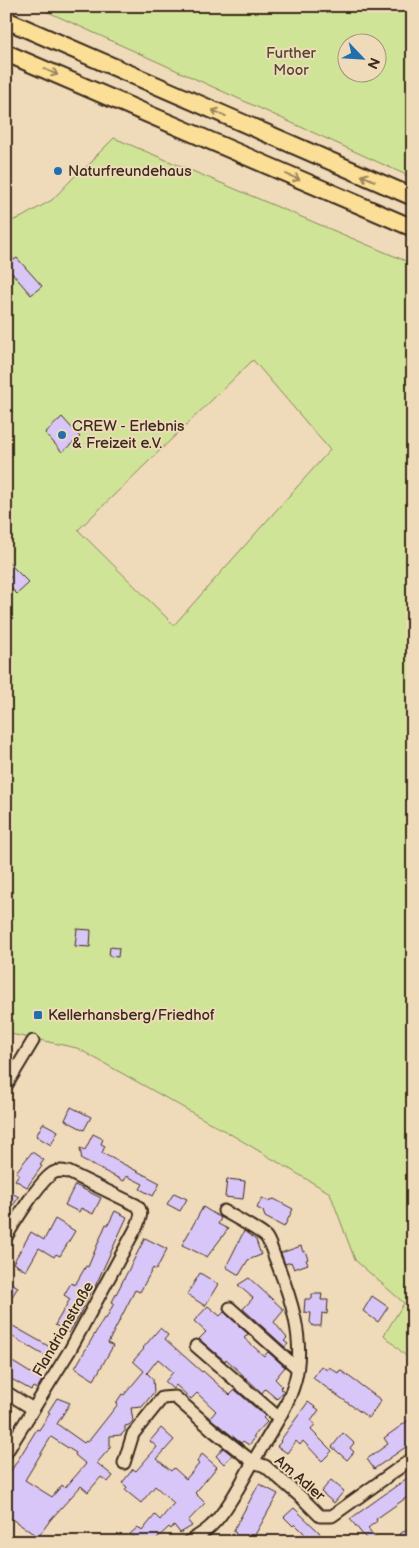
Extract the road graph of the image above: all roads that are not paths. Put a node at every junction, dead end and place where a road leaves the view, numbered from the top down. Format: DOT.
graph roads {
  1 [pos="6,20"];
  2 [pos="6,52"];
  3 [pos="413,197"];
  4 [pos="413,228"];
  5 [pos="33,1041"];
  6 [pos="6,1086"];
  7 [pos="224,1211"];
  8 [pos="6,1237"];
  9 [pos="230,1308"];
  10 [pos="196,1346"];
  11 [pos="297,1368"];
  12 [pos="6,1392"];
  13 [pos="33,1408"];
  14 [pos="279,1418"];
  15 [pos="6,1453"];
  16 [pos="413,1458"];
  17 [pos="253,1462"];
  18 [pos="124,1463"];
  19 [pos="188,1542"];
  3 -- 1 [label="highway, one-way"];
  2 -- 4 [label="highway, one-way"];
  5 -- 6 [label="street"];
  7 -- 11 [label="street"];
  8 -- 13 [label="street, Flandrianstraße"];
  9 -- 11 [label="street"];
  10 -- 14 [label="street"];
  11 -- 14 [label="street"];
  12 -- 13 [label="street"];
  13 -- 15 [label="street, Flandrianstraße"];
  14 -- 17 [label="street"];
  16 -- 17 [label="street, Am Adler"];
  17 -- 18 [label="street"];
  17 -- 19 [label="street, Am Adler"];
}
